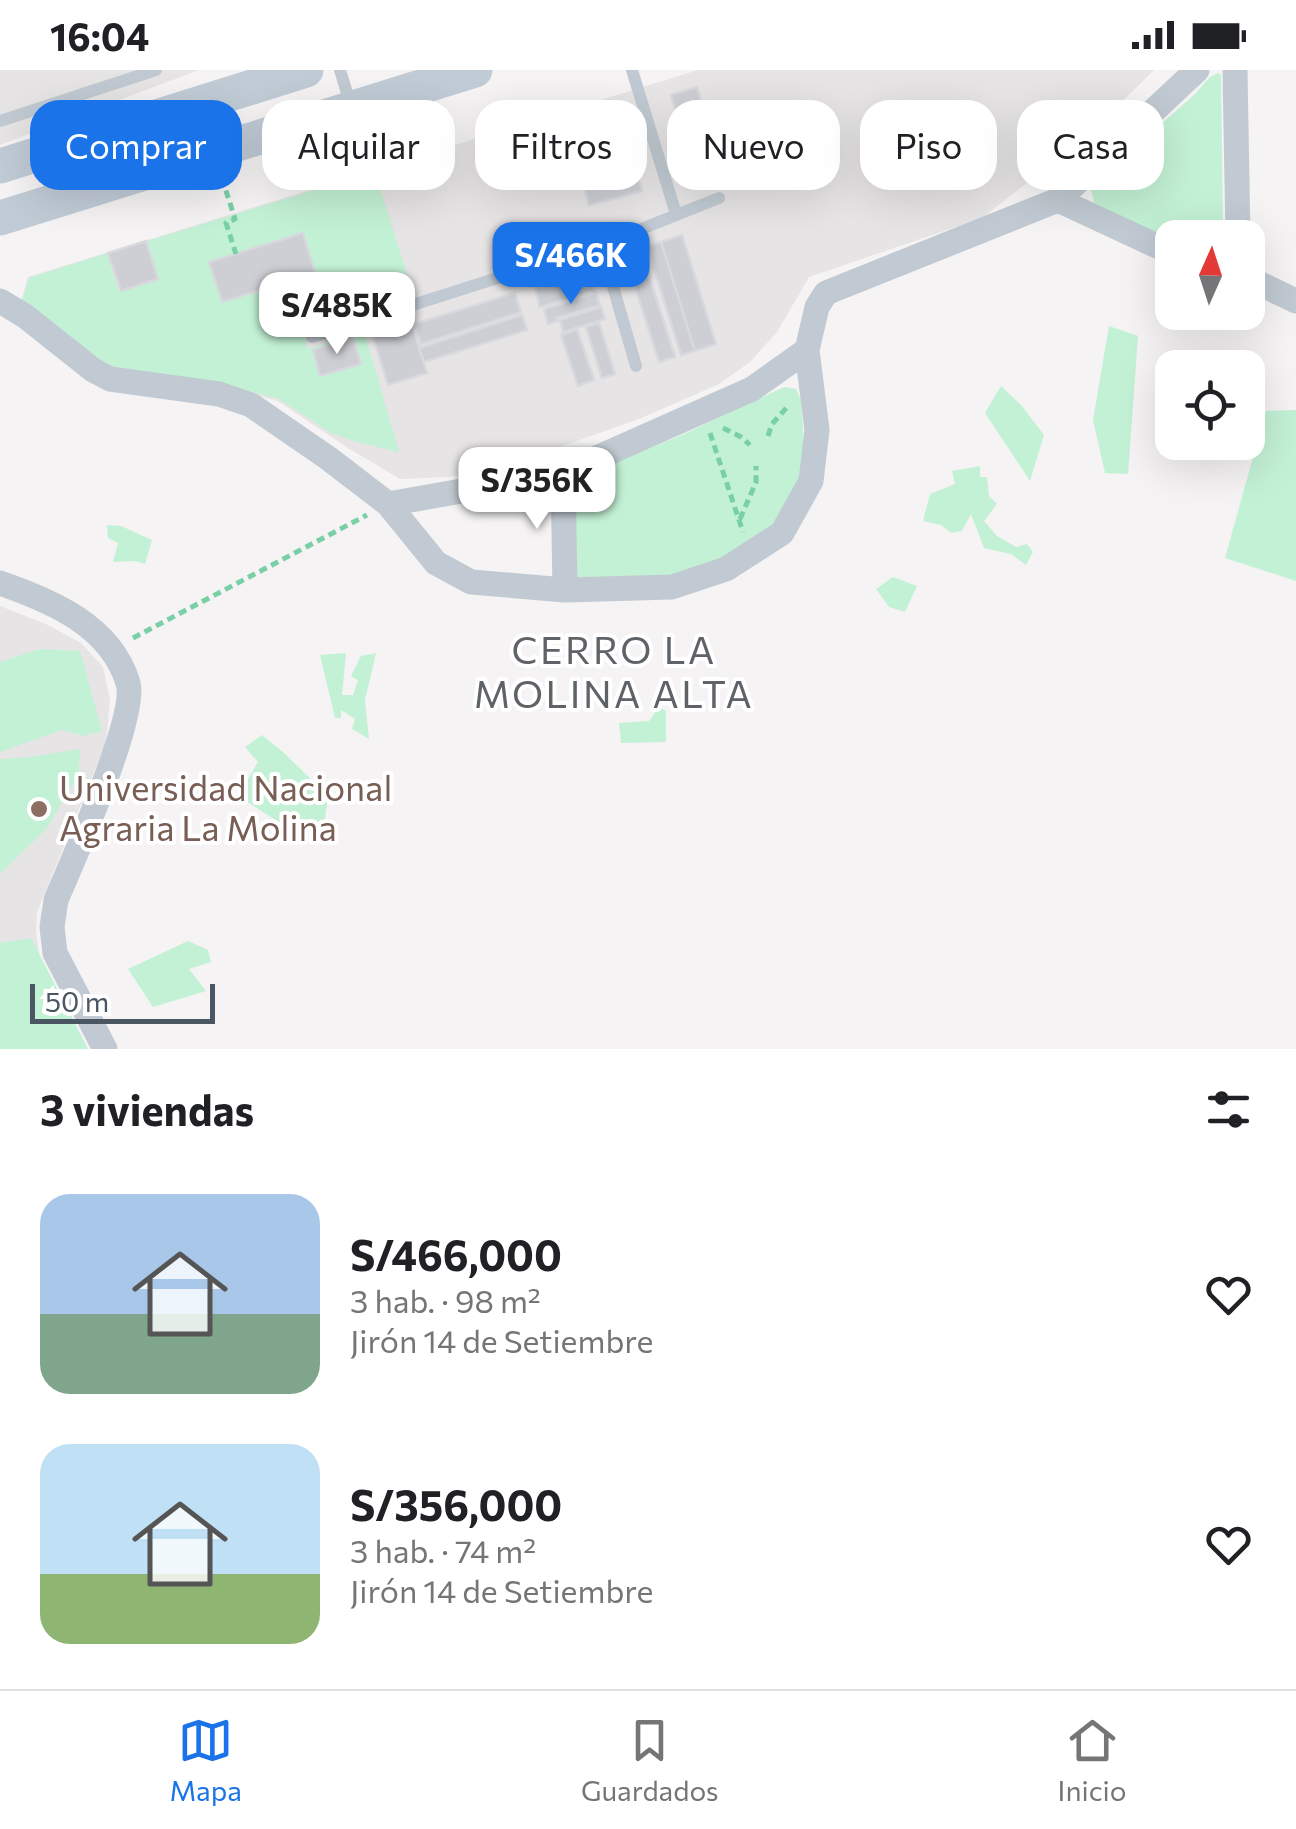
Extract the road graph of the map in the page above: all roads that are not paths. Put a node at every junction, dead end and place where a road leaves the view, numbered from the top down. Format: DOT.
graph roads {
  1 [pos="156,70"];
  2 [pos="306,70"];
  3 [pos="340,70"];
  4 [pos="475,70"];
  5 [pos="632,70"];
  6 [pos="1197,70"];
  7 [pos="1234,70"];
  8 [pos="349,100"];
  9 [pos="377,100"];
  10 [pos="0,121"];
  11 [pos="262,136"];
  12 [pos="0,166"];
  13 [pos="719,198"];
  14 [pos="1058,200"];
  15 [pos="676,214"];
  16 [pos="0,218"];
  17 [pos="1238,220"];
  18 [pos="601,245"];
  19 [pos="1155,246"];
  20 [pos="1265,286"];
  21 [pos="1296,300"];
  22 [pos="0,301"];
  23 [pos="312,337"];
  24 [pos="806,350"];
  25 [pos="636,366"];
  26 [pos="563,473"];
  27 [pos="388,504"];
  28 [pos="0,583"];
  29 [pos="565,590"];
  30 [pos="106,1049"];
  1 -- 10 [label="lane"];
  2 -- 12 [label="main road"];
  3 -- 8 [label="lane"];
  4 -- 9 [label="main road"];
  5 -- 15 [label="lane"];
  6 -- 14 [label="street"];
  7 -- 17 [label="street"];
  11 -- 16 [label="main road"];
  13 -- 15 [label="lane"];
  14 -- 19 [label="street"];
  14 -- 24 [label="street"];
  15 -- 18 [label="lane"];
  18 -- 23 [label="lane"];
  18 -- 25 [label="lane"];
  20 -- 21 [label="street"];
  22 -- 27 [label="street"];
  24 -- 26 [label="street"];
  24 -- 29 [label="street"];
  26 -- 27 [label="street"];
  26 -- 29 [label="street"];
  27 -- 29 [label="street"];
  28 -- 30 [label="street"];
}
